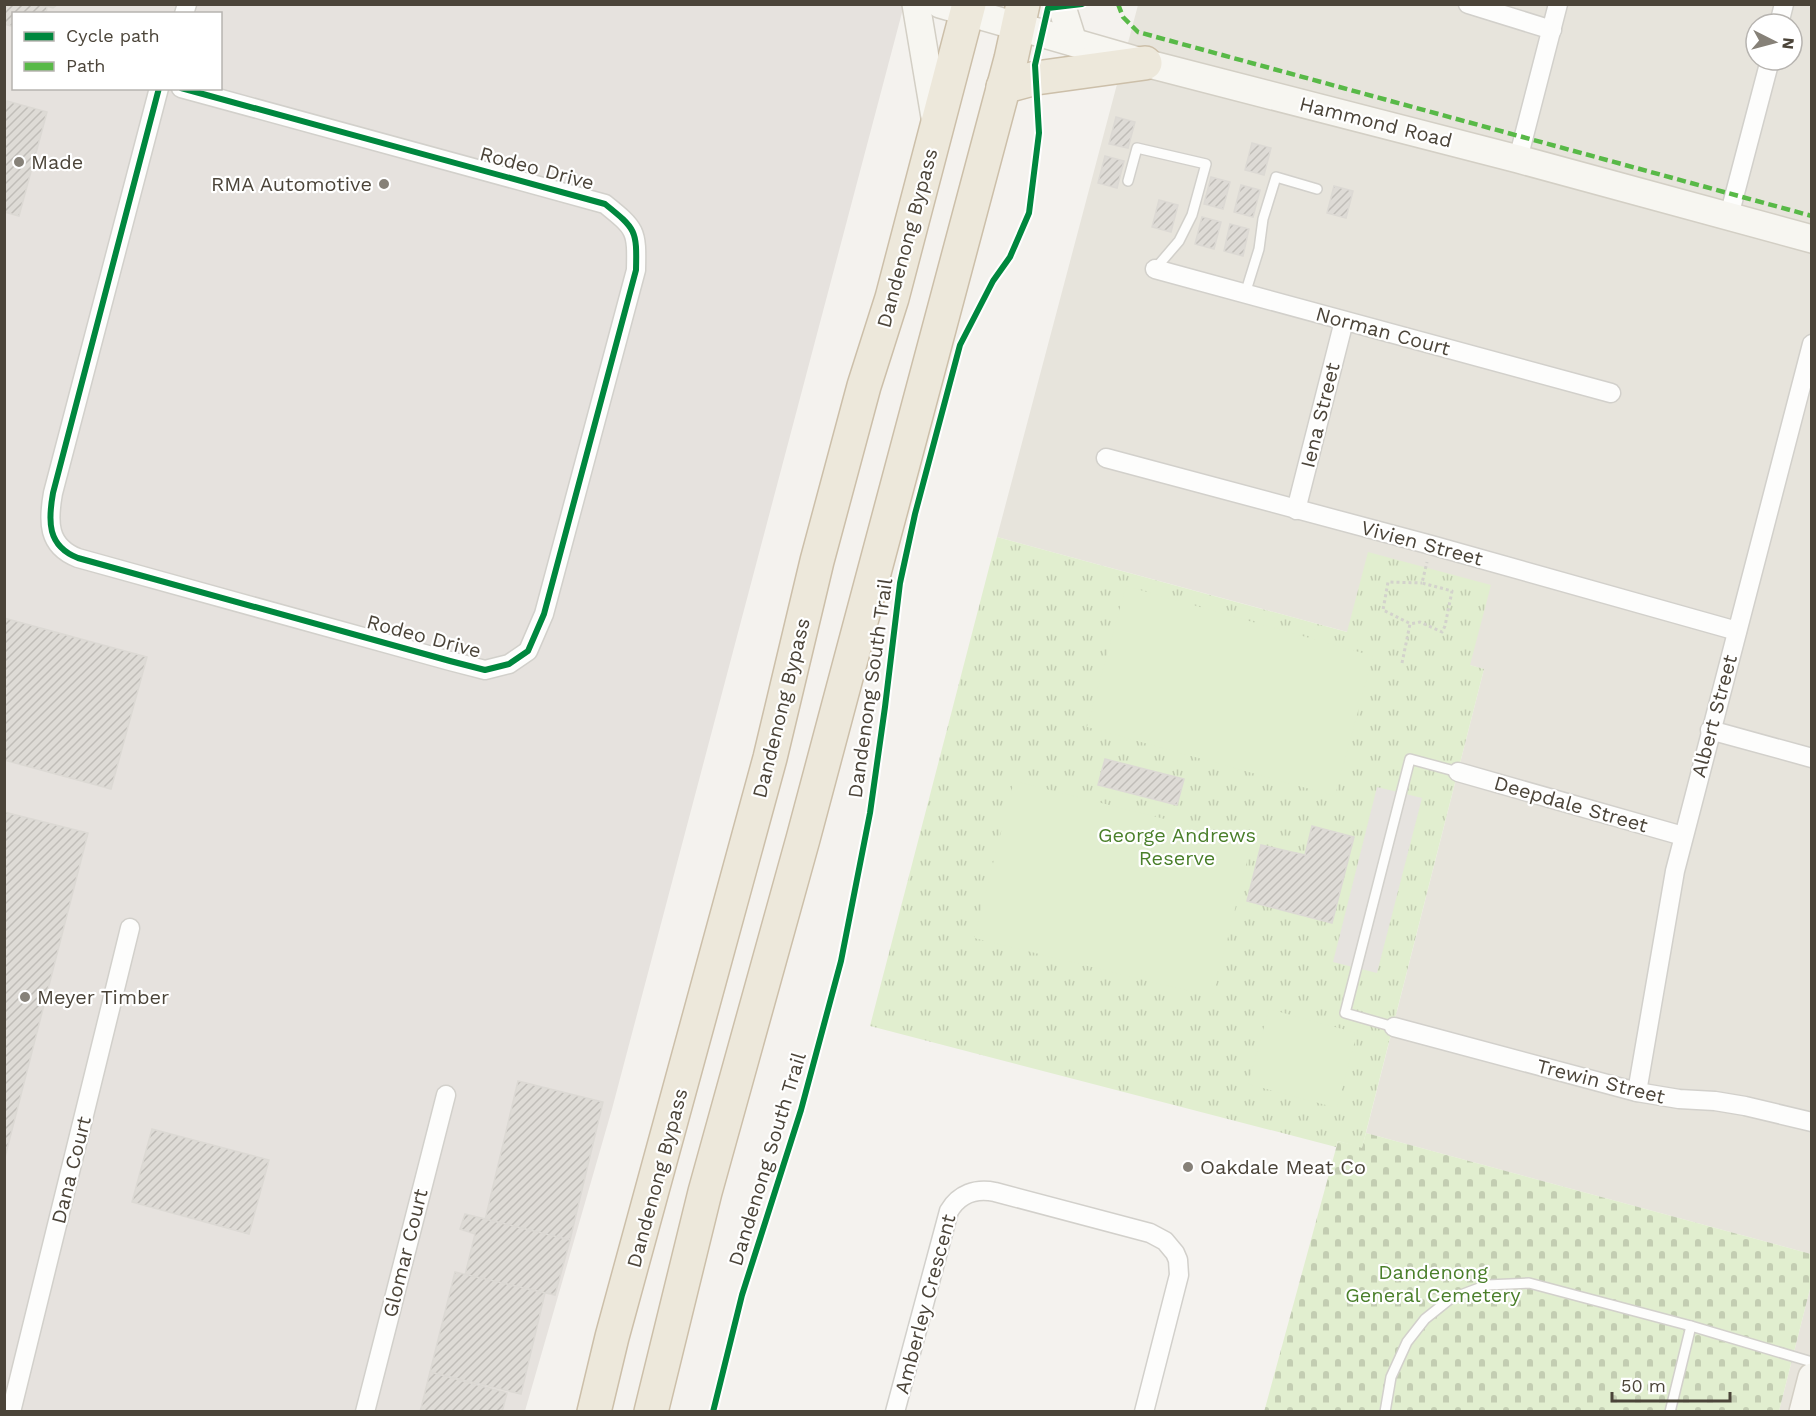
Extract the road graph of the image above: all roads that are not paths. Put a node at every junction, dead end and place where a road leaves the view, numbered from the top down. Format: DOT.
graph roads {
  1 [pos="916,4"];
  2 [pos="1061,4"];
  3 [pos="1468,4"];
  4 [pos="1558,4"];
  5 [pos="959,7"];
  6 [pos="1021,15"];
  7 [pos="1552,30"];
  8 [pos="1074,42"];
  9 [pos="1145,63"];
  10 [pos="1767,72"];
  11 [pos="1003,87"];
  12 [pos="158,90"];
  13 [pos="188,90"];
  14 [pos="937,127"];
  15 [pos="1518,159"];
  16 [pos="1128,181"];
  17 [pos="1317,189"];
  18 [pos="1729,216"];
  19 [pos="1812,239"];
  20 [pos="1155,269"];
  21 [pos="1245,294"];
  22 [pos="1344,321"];
  23 [pos="1812,344"];
  24 [pos="1611,393"];
  25 [pos="1106,458"];
  26 [pos="1296,510"];
  27 [pos="1737,631"];
  28 [pos="1710,730"];
  29 [pos="1812,758"];
  30 [pos="1458,772"];
  31 [pos="1683,836"];
  32 [pos="130,928"];
  33 [pos="1394,1027"];
  34 [pos="1636,1092"];
  35 [pos="446,1095"];
  36 [pos="1812,1122"];
  37 [pos="1691,1326"];
  38 [pos="1812,1362"];
  39 [pos="1812,1377"];
  40 [pos="11,1412"];
  41 [pos="365,1412"];
  42 [pos="594,1412"];
  43 [pos="651,1412"];
  44 [pos="895,1412"];
  45 [pos="1144,1412"];
  46 [pos="1385,1412"];
  47 [pos="1670,1412"];
  48 [pos="1803,1412"];
  1 -- 14 [label="main road"];
  2 -- 8 [label="main road"];
  3 -- 7 [label="street"];
  4 -- 7 [label="street"];
  5 -- 6 [label="main road, Hammond Road"];
  5 -- 14 [label="highway, Dandenong Bypass"];
  6 -- 8 [label="main road, Hammond Road"];
  6 -- 11 [label="highway"];
  7 -- 15 [label="street"];
  8 -- 9 [label="main road, Hammond Road"];
  9 -- 11 [label="highway"];
  9 -- 15 [label="main road, Hammond Road"];
  10 -- 18 [label="street"];
  11 -- 43 [label="highway"];
  12 -- 13 [label="street, Rodeo Drive"];
  14 -- 42 [label="highway, Dandenong Bypass"];
  15 -- 18 [label="main road, Hammond Road"];
  16 -- 20 [label="lane"];
  17 -- 21 [label="lane"];
  18 -- 19 [label="main road, Hammond Road"];
  20 -- 21 [label="street, Norman Court"];
  21 -- 22 [label="street, Norman Court"];
  22 -- 24 [label="street, Norman Court"];
  22 -- 26 [label="street, Iena Street"];
  23 -- 27 [label="street, Albert Street"];
  25 -- 26 [label="street, Vivien Street"];
  26 -- 27 [label="street, Vivien Street"];
  27 -- 28 [label="street, Albert Street"];
  28 -- 29 [label="street"];
  28 -- 31 [label="street, Albert Street"];
  30 -- 31 [label="street, Deepdale Street"];
  30 -- 33 [label="lane"];
  31 -- 34 [label="street, Albert Street"];
  32 -- 40 [label="street, Dana Court"];
  33 -- 34 [label="street, Trewin Street"];
  34 -- 36 [label="street, Trewin Street"];
  35 -- 41 [label="street, Glomar Court"];
  37 -- 38 [label="lane"];
  37 -- 46 [label="lane"];
  37 -- 47 [label="lane"];
  39 -- 48 [label="main road"];
  44 -- 45 [label="street, Amberley Crescent"];
}
